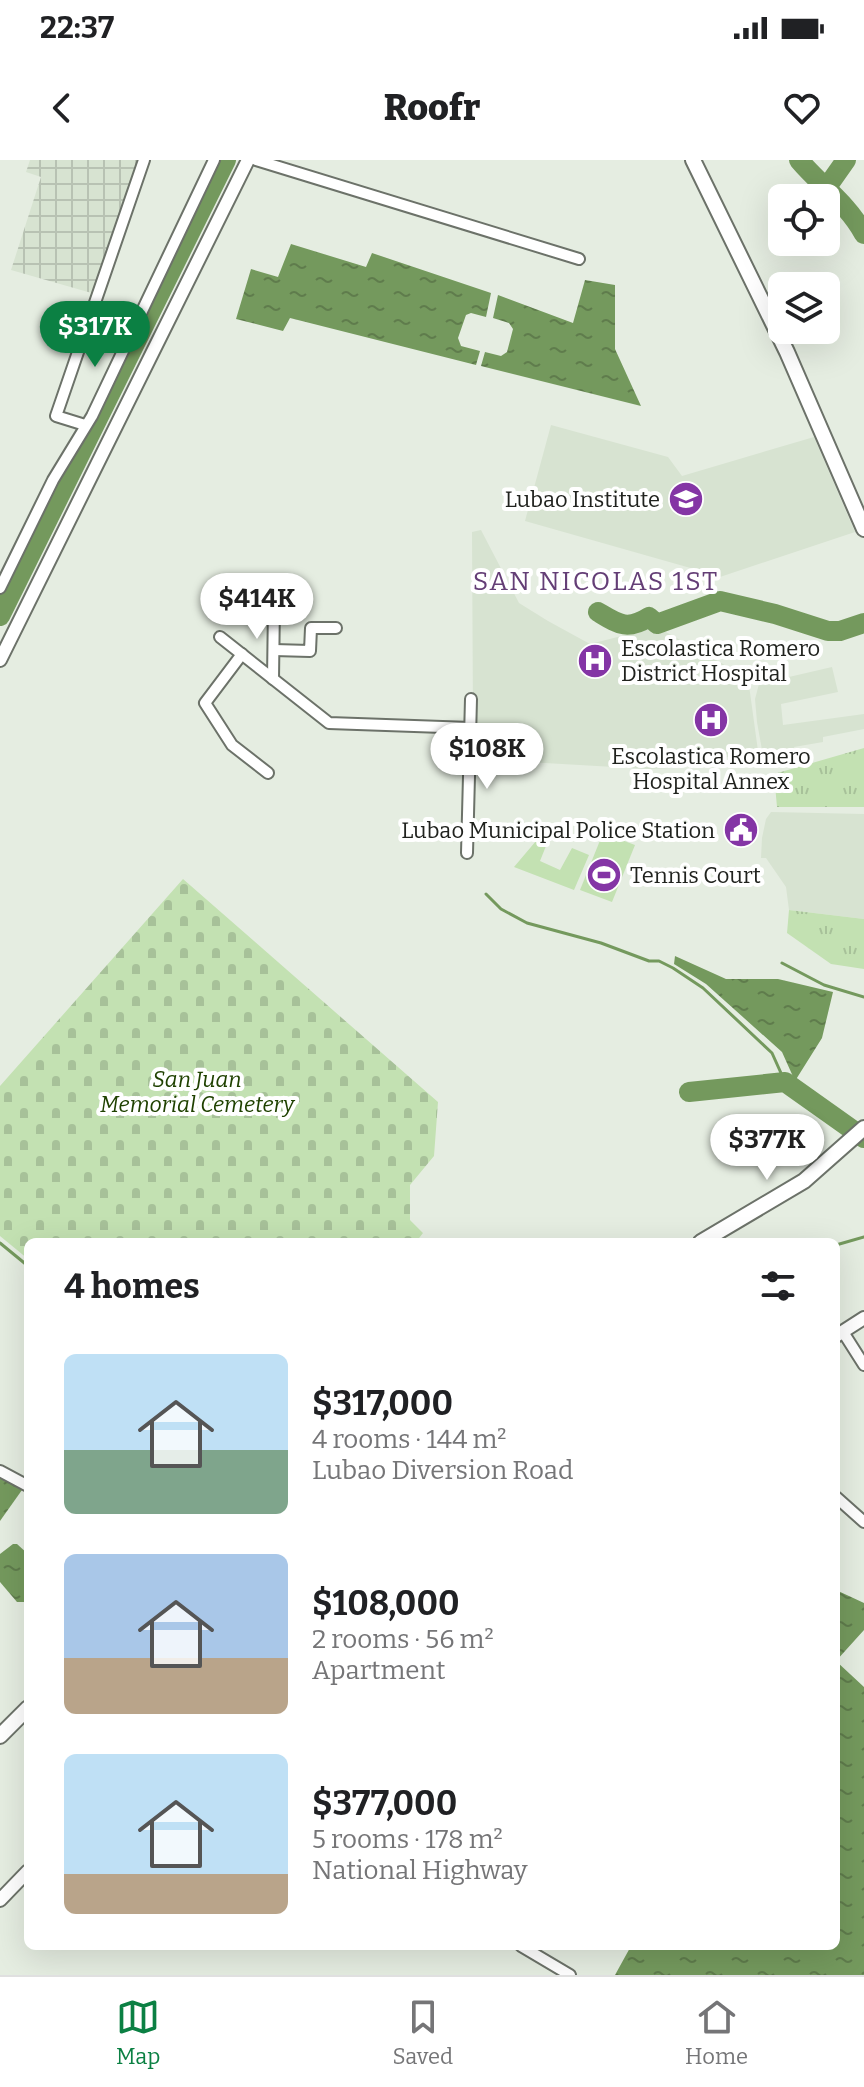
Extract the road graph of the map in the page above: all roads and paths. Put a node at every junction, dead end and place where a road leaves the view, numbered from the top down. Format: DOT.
graph roads {
  1 [pos="144,160"];
  2 [pos="214,160"];
  3 [pos="248,160"];
  4 [pos="256,160"];
  5 [pos="693,160"];
  6 [pos="579,259"];
  7 [pos="85,425"];
  8 [pos="864,529"];
  9 [pos="0,588"];
  10 [pos="274,603"];
  11 [pos="336,628"];
  12 [pos="220,637"];
  13 [pos="274,650"];
  14 [pos="242,654"];
  15 [pos="0,660"];
  16 [pos="273,679"];
  17 [pos="471,699"];
  18 [pos="471,728"];
  19 [pos="268,773"];
  20 [pos="467,853"];
  21 [pos="864,1128"];
  22 [pos="708,1238"];
  23 [pos="864,1318"];
  24 [pos="840,1333"];
  25 [pos="840,1335"];
  26 [pos="864,1365"];
  27 [pos="0,1471"];
  28 [pos="24,1484"];
  29 [pos="840,1501"];
  30 [pos="864,1522"];
  31 [pos="24,1712"];
  32 [pos="0,1736"];
  33 [pos="24,1875"];
  34 [pos="0,1900"];
  35 [pos="528,1950"];
  36 [pos="570,1975"];
  1 -- 7 [label="street"];
  2 -- 7 [label="street"];
  3 -- 15 [label="street"];
  4 -- 6 [label="street"];
  5 -- 8 [label="main road"];
  7 -- 9 [label="street"];
  10 -- 13 [label="street"];
  11 -- 13 [label="street"];
  12 -- 14 [label="street"];
  13 -- 16 [label="street"];
  14 -- 16 [label="street"];
  14 -- 19 [label="street"];
  16 -- 18 [label="street"];
  17 -- 18 [label="street"];
  18 -- 20 [label="street"];
  21 -- 22 [label="main road"];
  23 -- 24 [label="street"];
  25 -- 26 [label="street"];
  27 -- 28 [label="street"];
  29 -- 30 [label="street"];
  31 -- 32 [label="main road"];
  33 -- 34 [label="street"];
  35 -- 36 [label="street"];
}
